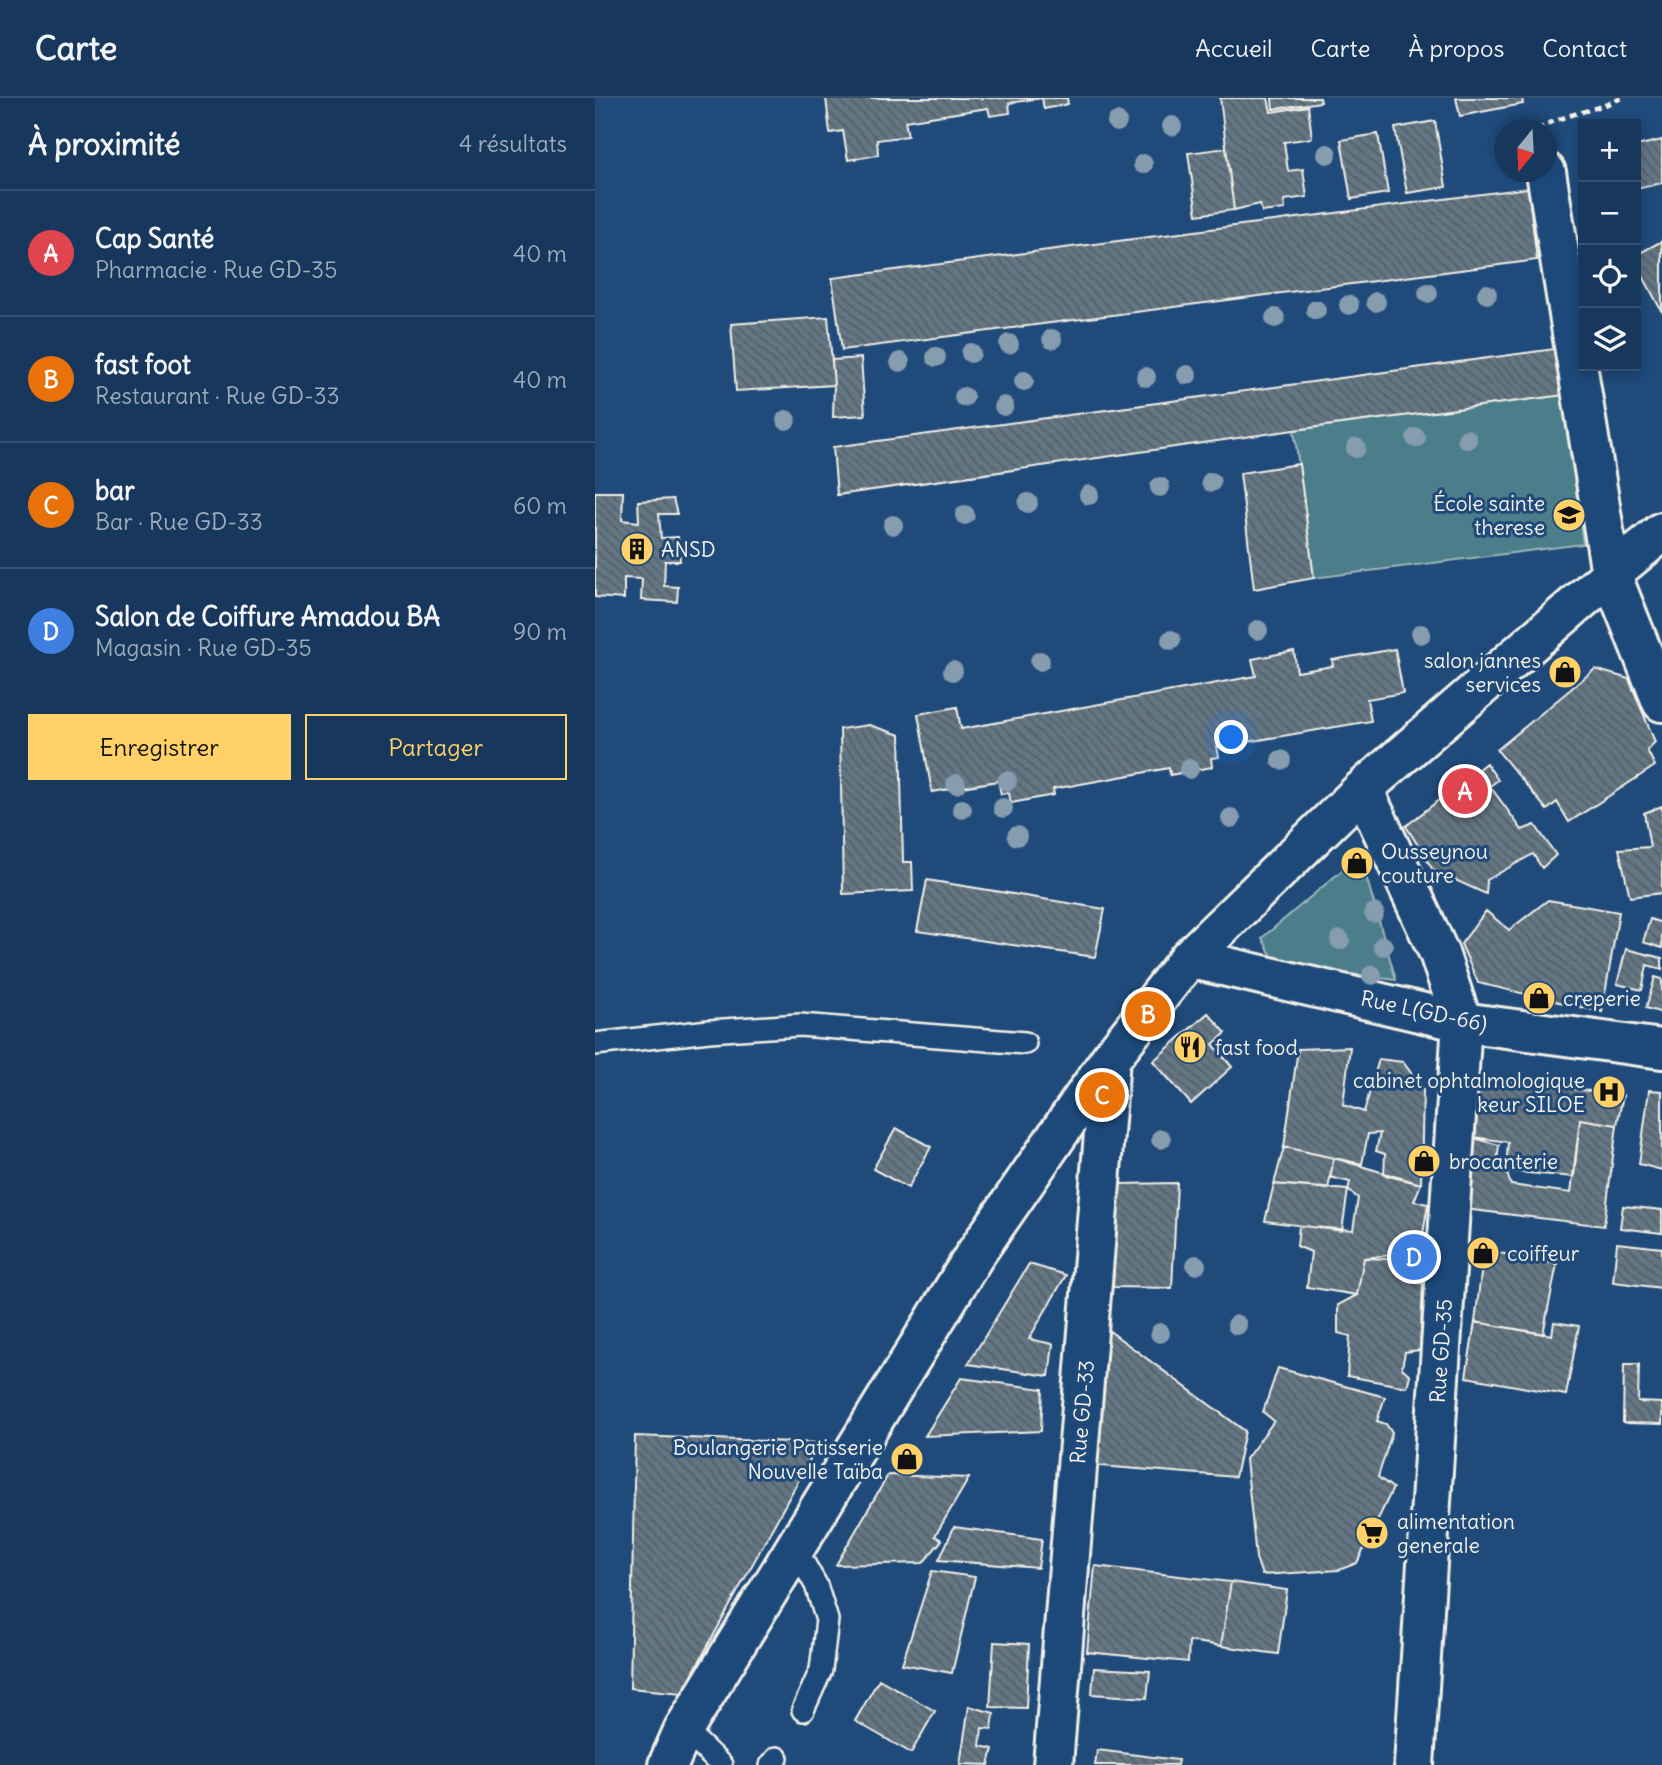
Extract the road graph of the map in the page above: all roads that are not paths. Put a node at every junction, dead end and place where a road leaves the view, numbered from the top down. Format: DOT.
graph roads {
  1 [pos="1548,182"];
  2 [pos="1662,532"];
  3 [pos="1611,574"];
  4 [pos="1662,702"];
  5 [pos="1363,789"];
  6 [pos="1189,958"];
  7 [pos="1462,1022"];
  8 [pos="1025,1043"];
  9 [pos="595,1044"];
  10 [pos="1662,1049"];
  11 [pos="1110,1059"];
  12 [pos="795,1548"];
  13 [pos="803,1710"];
  14 [pos="677,1744"];
  15 [pos="636,1765"];
  16 [pos="721,1765"];
  17 [pos="1053,1765"];
  18 [pos="1414,1765"];
  1 -- 3 [label="street"];
  2 -- 3 [label="street"];
  3 -- 4 [label="street"];
  3 -- 5 [label="street"];
  5 -- 6 [label="street"];
  5 -- 7 [label="street, Rue GD-35"];
  6 -- 7 [label="street, Rue L(GD-66)"];
  6 -- 11 [label="street"];
  7 -- 10 [label="street, Rue L(GD-66)"];
  7 -- 18 [label="street, Rue GD-35"];
  8 -- 9 [label="lane"];
  11 -- 12 [label="street"];
  11 -- 17 [label="street, Rue GD-33"];
  12 -- 13 [label="lane"];
  12 -- 14 [label="street"];
  14 -- 15 [label="street"];
  14 -- 16 [label="lane"];
}
